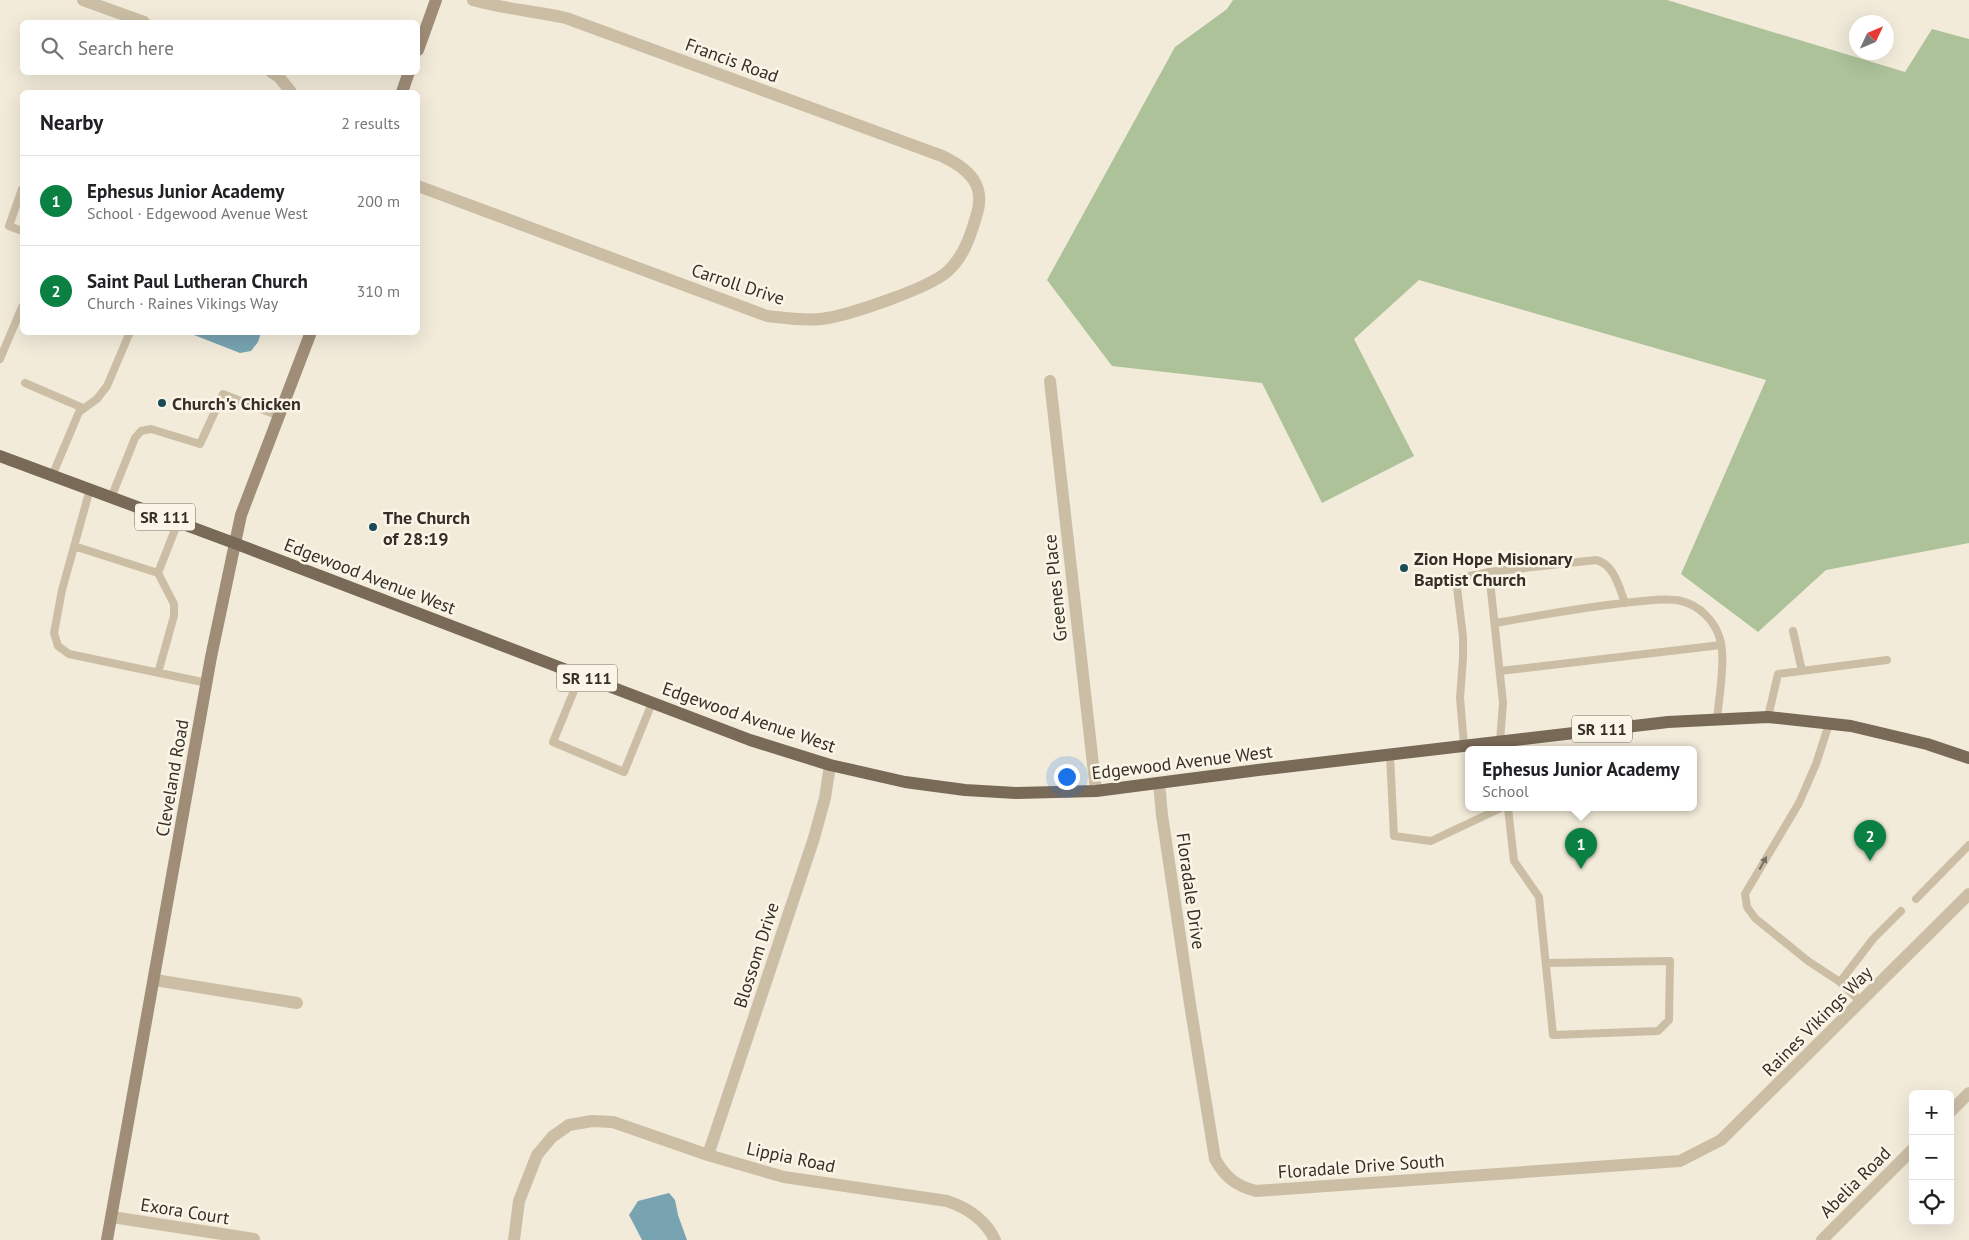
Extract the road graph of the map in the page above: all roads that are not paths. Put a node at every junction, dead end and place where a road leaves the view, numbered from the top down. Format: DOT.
graph roads {
  1 [pos="83,0"];
  2 [pos="436,0"];
  3 [pos="473,0"];
  4 [pos="138,20"];
  5 [pos="420,44"];
  6 [pos="276,75"];
  7 [pos="408,75"];
  8 [pos="289,90"];
  9 [pos="403,90"];
  10 [pos="971,175"];
  11 [pos="420,187"];
  12 [pos="20,195"];
  13 [pos="20,230"];
  14 [pos="20,312"];
  15 [pos="129,335"];
  16 [pos="310,335"];
  17 [pos="0,360"];
  18 [pos="1050,381"];
  19 [pos="25,383"];
  20 [pos="83,408"];
  21 [pos="280,416"];
  22 [pos="0,456"];
  23 [pos="52,476"];
  24 [pos="90,489"];
  25 [pos="111,498"];
  26 [pos="178,522"];
  27 [pos="234,543"];
  28 [pos="74,546"];
  29 [pos="1489,572"];
  30 [pos="158,573"];
  31 [pos="1625,603"];
  32 [pos="1495,623"];
  33 [pos="1793,631"];
  34 [pos="1721,645"];
  35 [pos="1887,660"];
  36 [pos="1500,671"];
  37 [pos="1802,671"];
  38 [pos="158,673"];
  39 [pos="580,676"];
  40 [pos="207,683"];
  41 [pos="652,703"];
  42 [pos="1768,717"];
  43 [pos="1717,719"];
  44 [pos="1829,724"];
  45 [pos="1464,745"];
  46 [pos="1501,746"];
  47 [pos="1390,755"];
  48 [pos="1969,758"];
  49 [pos="830,765"];
  50 [pos="1159,783"];
  51 [pos="1096,791"];
  52 [pos="1495,811"];
  53 [pos="1508,811"];
  54 [pos="1969,845"];
  55 [pos="1969,894"];
  56 [pos="1916,899"];
  57 [pos="1901,911"];
  58 [pos="1546,963"];
  59 [pos="155,980"];
  60 [pos="1840,982"];
  61 [pos="1861,1002"];
  62 [pos="297,1003"];
  63 [pos="1190,1004"];
  64 [pos="1969,1093"];
  65 [pos="1954,1108"];
  66 [pos="1909,1153"];
  67 [pos="708,1155"];
  68 [pos="1680,1161"];
  69 [pos="112,1217"];
  70 [pos="254,1239"];
  71 [pos="107,1240"];
  72 [pos="514,1240"];
  73 [pos="995,1240"];
  74 [pos="1822,1240"];
  1 -- 4 [label="street"];
  2 -- 5 [label="street"];
  3 -- 10 [label="street, Francis Road"];
  6 -- 8 [label="street"];
  7 -- 9 [label="street"];
  10 -- 11 [label="street, Carroll Drive"];
  12 -- 13 [label="lane"];
  14 -- 17 [label="lane"];
  15 -- 20 [label="lane"];
  16 -- 21 [label="street, Cleveland Road"];
  18 -- 51 [label="street, Greenes Place"];
  19 -- 20 [label="lane"];
  20 -- 23 [label="lane"];
  21 -- 25 [label="lane"];
  21 -- 27 [label="street, Cleveland Road"];
  22 -- 23 [label="main road, Edgewood Avenue West / SR 111"];
  23 -- 24 [label="main road, Edgewood Avenue West / SR 111"];
  24 -- 25 [label="main road, Edgewood Avenue West / SR 111"];
  24 -- 28 [label="lane"];
  25 -- 26 [label="main road, Edgewood Avenue West / SR 111"];
  26 -- 27 [label="main road, Edgewood Avenue West / SR 111"];
  26 -- 30 [label="lane"];
  27 -- 39 [label="main road, Edgewood Avenue West / SR 111"];
  27 -- 40 [label="street, Cleveland Road"];
  28 -- 30 [label="lane"];
  28 -- 38 [label="lane"];
  29 -- 31 [label="lane"];
  29 -- 32 [label="lane"];
  29 -- 45 [label="lane"];
  30 -- 38 [label="lane"];
  31 -- 32 [label="lane"];
  31 -- 34 [label="lane"];
  32 -- 36 [label="lane"];
  33 -- 37 [label="lane"];
  34 -- 36 [label="lane"];
  34 -- 43 [label="lane"];
  35 -- 37 [label="lane"];
  36 -- 46 [label="lane"];
  37 -- 42 [label="lane"];
  38 -- 40 [label="lane"];
  39 -- 41 [label="main road, Edgewood Avenue West / SR 111"];
  39 -- 41 [label="lane"];
  40 -- 59 [label="street, Cleveland Road"];
  41 -- 49 [label="main road, Edgewood Avenue West / SR 111"];
  42 -- 43 [label="main road, Edgewood Avenue West / SR 111"];
  42 -- 44 [label="main road, Edgewood Avenue West / SR 111"];
  43 -- 46 [label="main road, Edgewood Avenue West / SR 111"];
  44 -- 48 [label="main road, Edgewood Avenue West / SR 111"];
  60 -- 44 [label="lane, one-way"];
  45 -- 46 [label="main road, Edgewood Avenue West / SR 111"];
  45 -- 47 [label="main road, Edgewood Avenue West / SR 111"];
  47 -- 50 [label="main road, Edgewood Avenue West / SR 111"];
  47 -- 52 [label="lane"];
  49 -- 51 [label="main road, Edgewood Avenue West / SR 111"];
  49 -- 67 [label="street, Blossom Drive"];
  50 -- 51 [label="main road, Edgewood Avenue West / SR 111"];
  50 -- 63 [label="street, Floradale Drive"];
  53 -- 58 [label="lane"];
  54 -- 56 [label="lane"];
  55 -- 61 [label="street, Raines Vikings Way"];
  57 -- 60 [label="lane"];
  58 -- 58 [label="lane"];
  59 -- 62 [label="street"];
  59 -- 69 [label="street, Cleveland Road"];
  60 -- 61 [label="lane"];
  61 -- 68 [label="street, Raines Vikings Way"];
  63 -- 68 [label="street, Floradale Drive South"];
  64 -- 65 [label="street"];
  66 -- 74 [label="street, Abelia Road"];
  67 -- 72 [label="street, Lippia Road"];
  67 -- 73 [label="street, Lippia Road"];
  69 -- 70 [label="street, Exora Court"];
  69 -- 71 [label="street, Cleveland Road"];
}
